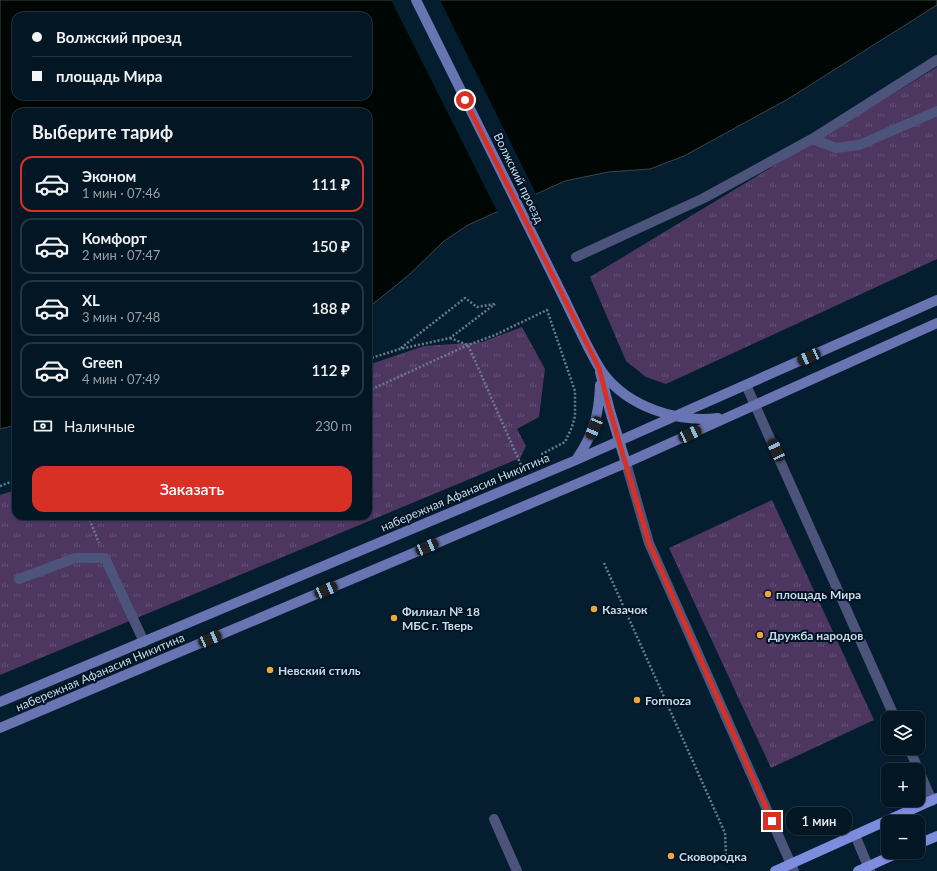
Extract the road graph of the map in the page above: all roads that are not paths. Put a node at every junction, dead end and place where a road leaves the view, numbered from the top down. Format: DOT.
graph roads {
  1 [pos="416,0"];
  2 [pos="937,60"];
  3 [pos="937,111"];
  4 [pos="812,139"];
  5 [pos="576,257"];
  6 [pos="937,300"];
  7 [pos="937,323"];
  8 [pos="599,368"];
  9 [pos="746,385"];
  10 [pos="756,404"];
  11 [pos="677,415"];
  12 [pos="728,416"];
  13 [pos="619,441"];
  14 [pos="576,460"];
  15 [pos="626,463"];
  16 [pos="19,579"];
  17 [pos="144,642"];
  18 [pos="0,702"];
  19 [pos="892,711"];
  20 [pos="0,728"];
  21 [pos="912,755"];
  22 [pos="934,800"];
  23 [pos="494,819"];
  24 [pos="855,835"];
  25 [pos="937,836"];
  26 [pos="925,841"];
  27 [pos="887,859"];
  28 [pos="793,867"];
  29 [pos="869,869"];
  30 [pos="517,871"];
  31 [pos="775,871"];
  32 [pos="858,871"];
  1 -- 8 [label="main road, Волжский проезд, bridge"];
  2 -- 4 [label="street"];
  3 -- 4 [label="street"];
  4 -- 5 [label="street"];
  6 -- 9 [label="main road, набережная Афанасия Никитина"];
  7 -- 10 [label="main road, набережная Афанасия Никитина"];
  8 -- 11 [label="main road, Волжский проезд"];
  8 -- 13 [label="main road, Волжский проезд"];
  8 -- 14 [label="main road, Волжский проезд"];
  9 -- 10 [label="street"];
  9 -- 11 [label="main road, набережная Афанасия Никитина"];
  10 -- 12 [label="main road, набережная Афанасия Никитина"];
  10 -- 19 [label="street"];
  11 -- 12 [label="main road, Волжский проезд"];
  11 -- 13 [label="main road, набережная Афанасия Никитина"];
  12 -- 15 [label="main road, набережная Афанасия Никитина"];
  13 -- 14 [label="main road, набережная Афанасия Никитина"];
  13 -- 15 [label="main road, Волжский проезд"];
  14 -- 17 [label="main road, набережная Афанасия Никитина"];
  15 -- 20 [label="main road, набережная Афанасия Никитина"];
  15 -- 28 [label="street"];
  16 -- 17 [label="street"];
  17 -- 18 [label="main road, набережная Афанасия Никитина"];
  21 -- 22 [label="street"];
  22 -- 24 [label="main road"];
  23 -- 30 [label="street"];
  24 -- 28 [label="main road"];
  24 -- 29 [label="street"];
  25 -- 26 [label="main road"];
  27 -- 29 [label="main road"];
  28 -- 31 [label="main road"];
  29 -- 32 [label="main road"];
}
